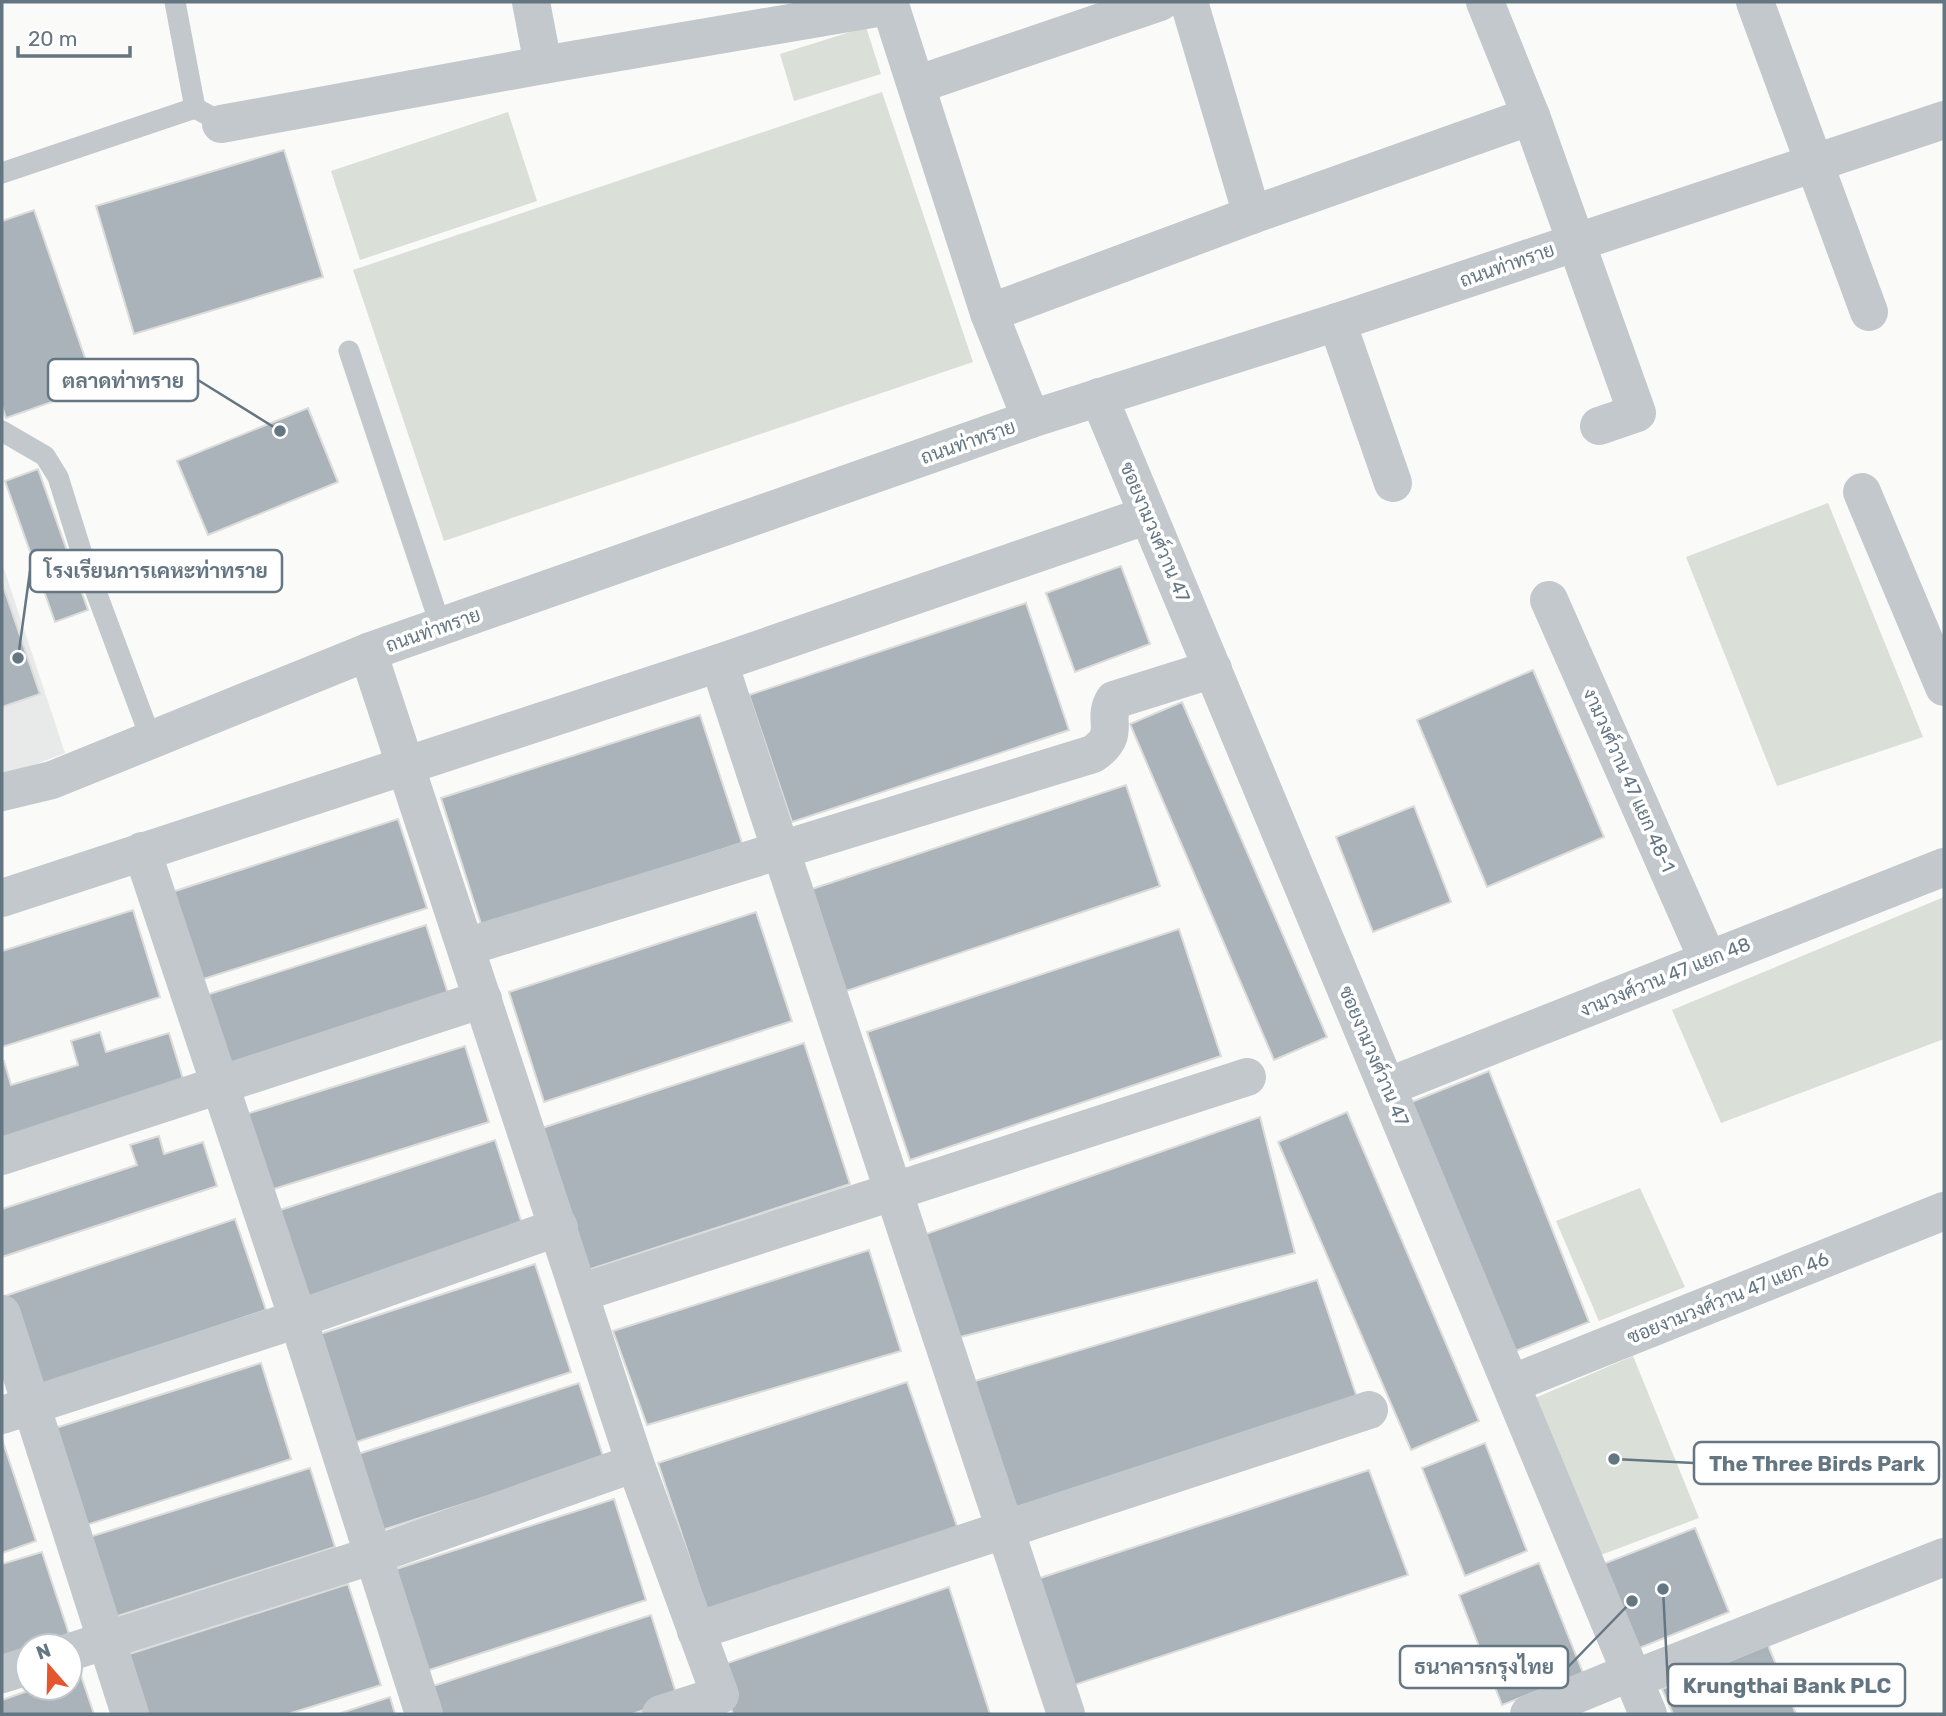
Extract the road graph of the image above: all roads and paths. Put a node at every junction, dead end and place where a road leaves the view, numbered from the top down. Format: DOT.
graph roads {
  1 [pos="175,2"];
  2 [pos="531,2"];
  3 [pos="1160,2"];
  4 [pos="1189,2"];
  5 [pos="1485,2"];
  6 [pos="1755,2"];
  7 [pos="889,4"];
  8 [pos="543,65"];
  9 [pos="916,85"];
  10 [pos="208,116"];
  11 [pos="1531,116"];
  12 [pos="1944,120"];
  13 [pos="1815,165"];
  14 [pos="2,173"];
  15 [pos="1252,215"];
  16 [pos="1576,242"];
  17 [pos="1869,312"];
  18 [pos="989,313"];
  19 [pos="1337,322"];
  20 [pos="349,351"];
  21 [pos="1099,397"];
  22 [pos="1031,419"];
  23 [pos="1599,426"];
  24 [pos="2,431"];
  25 [pos="1393,483"];
  26 [pos="1861,492"];
  27 [pos="1148,514"];
  28 [pos="1549,600"];
  29 [pos="441,627"];
  30 [pos="368,652"];
  31 [pos="719,663"];
  32 [pos="1213,669"];
  33 [pos="1944,687"];
  34 [pos="151,739"];
  35 [pos="407,765"];
  36 [pos="2,792"];
  37 [pos="782,849"];
  38 [pos="142,851"];
  39 [pos="1944,867"];
  40 [pos="2,898"];
  41 [pos="466,947"];
  42 [pos="1708,960"];
  43 [pos="483,999"];
  44 [pos="1247,1077"];
  45 [pos="220,1084"];
  46 [pos="1387,1087"];
  47 [pos="2,1156"];
  48 [pos="892,1191"];
  49 [pos="1944,1211"];
  50 [pos="559,1227"];
  51 [pos="579,1293"];
  52 [pos="2,1314"];
  53 [pos="298,1319"];
  54 [pos="1511,1384"];
  55 [pos="17,1410"];
  56 [pos="1369,1410"];
  57 [pos="635,1463"];
  58 [pos="1006,1531"];
  59 [pos="374,1555"];
  60 [pos="1944,1557"];
  61 [pos="696,1631"];
  62 [pos="87,1646"];
  63 [pos="1632,1676"];
  64 [pos="130,1714"];
  65 [pos="424,1714"];
  66 [pos="661,1714"];
  67 [pos="1066,1714"];
  68 [pos="1529,1714"];
  69 [pos="1648,1714"];
  1 -- 10 [label="lane"];
  2 -- 8 [label="street"];
  3 -- 9 [label="street"];
  4 -- 15 [label="street"];
  5 -- 11 [label="street"];
  6 -- 13 [label="street"];
  7 -- 8 [label="street"];
  7 -- 9 [label="street"];
  8 -- 10 [label="street"];
  9 -- 18 [label="street"];
  10 -- 14 [label="lane"];
  11 -- 15 [label="street"];
  11 -- 16 [label="street"];
  12 -- 13 [label="street, ถนนท่าทราย"];
  13 -- 16 [label="street, ถนนท่าทราย"];
  13 -- 17 [label="street"];
  15 -- 18 [label="street"];
  16 -- 19 [label="street, ถนนท่าทราย"];
  16 -- 23 [label="street"];
  18 -- 22 [label="street"];
  19 -- 21 [label="street, ถนนท่าทราย"];
  19 -- 25 [label="street"];
  20 -- 29 [label="lane"];
  21 -- 22 [label="street, ถนนท่าทราย"];
  21 -- 27 [label="street, ซอยงามวงศ์วาน 47"];
  22 -- 29 [label="street, ถนนท่าทราย"];
  24 -- 34 [label="lane"];
  26 -- 33 [label="street"];
  27 -- 31 [label="street"];
  27 -- 32 [label="street, ซอยงามวงศ์วาน 47"];
  28 -- 42 [label="street, งามวงศ์วาน 47 แยก 48-1"];
  29 -- 30 [label="street, ถนนท่าทราย"];
  30 -- 34 [label="street, ถนนท่าทราย"];
  30 -- 35 [label="street"];
  31 -- 35 [label="street"];
  31 -- 37 [label="street"];
  32 -- 37 [label="street"];
  32 -- 46 [label="street, ซอยงามวงศ์วาน 47"];
  34 -- 36 [label="street, ถนนท่าทราย"];
  35 -- 38 [label="street"];
  35 -- 41 [label="street"];
  37 -- 41 [label="street"];
  37 -- 48 [label="street"];
  38 -- 40 [label="street"];
  38 -- 45 [label="street"];
  39 -- 42 [label="street, งามวงศ์วาน 47 แยก 48"];
  41 -- 43 [label="street"];
  42 -- 46 [label="street, งามวงศ์วาน 47 แยก 48"];
  43 -- 45 [label="street"];
  43 -- 50 [label="street"];
  44 -- 48 [label="street"];
  45 -- 47 [label="street"];
  45 -- 53 [label="street"];
  46 -- 54 [label="street, ซอยงามวงศ์วาน 47"];
  48 -- 51 [label="street"];
  48 -- 58 [label="street"];
  49 -- 54 [label="street, ซอยงามวงศ์วาน 47 แยก 46"];
  50 -- 51 [label="street"];
  50 -- 53 [label="street"];
  51 -- 57 [label="street"];
  52 -- 55 [label="street"];
  53 -- 55 [label="street"];
  53 -- 59 [label="street"];
  54 -- 63 [label="street, ซอยงามวงศ์วาน 47"];
  55 -- 62 [label="street"];
  56 -- 58 [label="street"];
  57 -- 59 [label="street"];
  57 -- 61 [label="street"];
  58 -- 61 [label="street"];
  58 -- 67 [label="street"];
  59 -- 62 [label="street"];
  59 -- 65 [label="street"];
  60 -- 63 [label="street"];
  61 -- 66 [label="street"];
  62 -- 64 [label="street"];
  63 -- 68 [label="street"];
  63 -- 69 [label="street, ซอยงามวงศ์วาน 47"];
}
